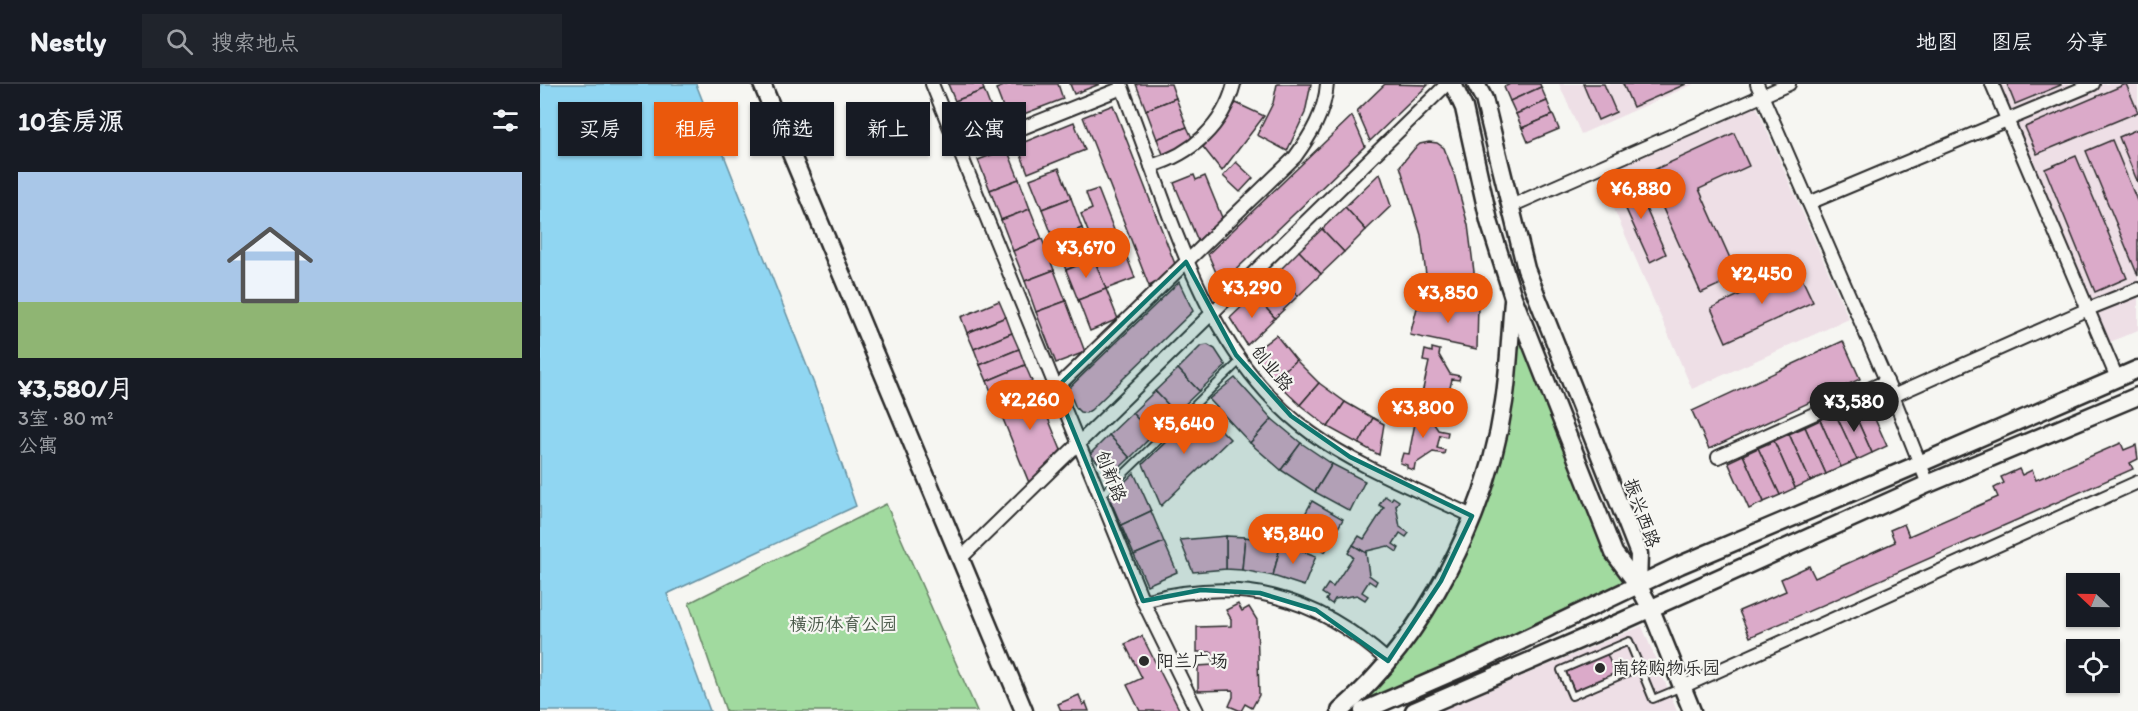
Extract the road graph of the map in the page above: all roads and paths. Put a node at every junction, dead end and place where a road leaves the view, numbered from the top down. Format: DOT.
graph roads {
  1 [pos="762,84"];
  2 [pos="932,84"];
  3 [pos="1234,84"];
  4 [pos="1327,84"];
  5 [pos="1447,84"];
  6 [pos="1453,84"];
  7 [pos="1476,84"];
  8 [pos="1789,84"];
  9 [pos="1992,84"];
  10 [pos="2093,84"];
  11 [pos="1121,86"];
  12 [pos="1760,90"];
  13 [pos="942,109"];
  14 [pos="2008,120"];
  15 [pos="1026,126"];
  16 [pos="961,156"];
  17 [pos="1151,166"];
  18 [pos="1809,203"];
  19 [pos="1511,206"];
  20 [pos="1186,262"];
  21 [pos="2138,290"];
  22 [pos="1513,297"];
  23 [pos="2088,309"];
  24 [pos="1211,314"];
  25 [pos="1240,361"];
  26 [pos="2138,369"];
  27 [pos="2117,378"];
  28 [pos="1887,381"];
  29 [pos="1056,388"];
  30 [pos="1893,396"];
  31 [pos="2138,396"];
  32 [pos="1078,443"];
  33 [pos="1718,458"];
  34 [pos="1918,464"];
  35 [pos="2138,482"];
  36 [pos="1928,484"];
  37 [pos="1100,496"];
  38 [pos="1473,516"];
  39 [pos="961,558"];
  40 [pos="1638,585"];
  41 [pos="1143,601"];
  42 [pos="1650,607"];
  43 [pos="1389,661"];
  44 [pos="1640,667"];
  45 [pos="1682,687"];
  46 [pos="1024,711"];
  47 [pos="1197,711"];
  48 [pos="1340,711"];
  49 [pos="1363,711"];
  50 [pos="1414,711"];
  51 [pos="1692,711"];
  1 -- 39 [label="main road"];
  2 -- 13 [label="street, 创新路"];
  3 -- 17 [label="street"];
  4 -- 20 [label="street"];
  5 -- 24 [label="street"];
  6 -- 22 [label="main road, 振兴西路"];
  7 -- 19 [label="main road, 振兴西路"];
  8 -- 12 [label="street"];
  9 -- 14 [label="street"];
  10 -- 14 [label="street"];
  11 -- 15 [label="street"];
  11 -- 17 [label="street, 创业路"];
  12 -- 18 [label="street"];
  12 -- 19 [label="street"];
  14 -- 18 [label="street"];
  14 -- 23 [label="street"];
  16 -- 29 [label="street, 创新路"];
  17 -- 20 [label="street, 创业路"];
  18 -- 28 [label="street"];
  19 -- 40 [label="main road, 振兴西路"];
  20 -- 24 [label="street, 创业路"];
  20 -- 29 [label="street"];
  21 -- 23 [label="street"];
  22 -- 38 [label="main road"];
  22 -- 40 [label="main road, 振兴西路"];
  23 -- 27 [label="street"];
  23 -- 30 [label="street"];
  24 -- 25 [label="street, 创业路"];
  24 -- 32 [label="street"];
  25 -- 37 [label="lane"];
  25 -- 38 [label="street, 创业路"];
  26 -- 27 [label="main road"];
  27 -- 34 [label="main road"];
  28 -- 30 [label="street"];
  28 -- 33 [label="street"];
  29 -- 32 [label="street, 创新路"];
  30 -- 34 [label="street"];
  31 -- 36 [label="main road"];
  32 -- 37 [label="street, 创新路"];
  32 -- 39 [label="street"];
  34 -- 36 [label="street"];
  34 -- 40 [label="main road"];
  35 -- 45 [label="street"];
  36 -- 42 [label="main road"];
  37 -- 41 [label="street, 创新路"];
  38 -- 43 [label="main road"];
  39 -- 46 [label="main road"];
  40 -- 42 [label="main road"];
  40 -- 49 [label="main road"];
  41 -- 43 [label="street"];
  41 -- 47 [label="street, 创新路"];
  42 -- 45 [label="main road"];
  42 -- 50 [label="main road"];
  43 -- 48 [label="main road"];
  44 -- 44 [label="lane"];
  44 -- 45 [label="lane"];
  45 -- 51 [label="main road"];
}
